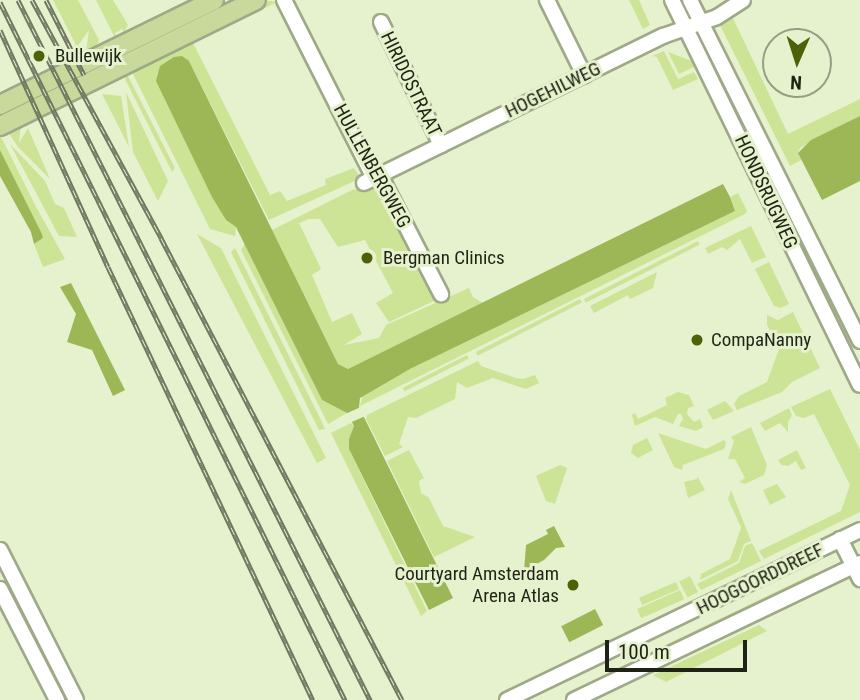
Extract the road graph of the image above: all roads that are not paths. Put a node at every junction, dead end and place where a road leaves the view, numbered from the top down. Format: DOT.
graph roads {
  1 [pos="214,0"];
  2 [pos="256,0"];
  3 [pos="284,0"];
  4 [pos="547,0"];
  5 [pos="672,0"];
  6 [pos="691,0"];
  7 [pos="743,0"];
  8 [pos="710,20"];
  9 [pos="382,22"];
  10 [pos="686,26"];
  11 [pos="584,75"];
  12 [pos="0,105"];
  13 [pos="0,126"];
  14 [pos="441,145"];
  15 [pos="379,178"];
  16 [pos="364,183"];
  17 [pos="441,294"];
  18 [pos="860,341"];
  19 [pos="860,385"];
  20 [pos="860,530"];
  21 [pos="840,539"];
  22 [pos="0,550"];
  23 [pos="858,570"];
  24 [pos="3,594"];
  25 [pos="57,700"];
  26 [pos="76,700"];
  27 [pos="508,700"];
  28 [pos="575,700"];
  1 -- 12 [label="main road"];
  2 -- 13 [label="main road"];
  3 -- 15 [label="street, HULLENBERGWEG"];
  4 -- 11 [label="street"];
  5 -- 10 [label="street, HONDSRUGWEG"];
  6 -- 8 [label="street, HONDSRUGWEG"];
  7 -- 8 [label="street, HOGEHILWEG"];
  8 -- 10 [label="street, HOGEHILWEG"];
  8 -- 18 [label="street, HONDSRUGWEG"];
  9 -- 14 [label="street, HIRIDOSTRAAT"];
  10 -- 11 [label="street, HOGEHILWEG"];
  10 -- 19 [label="street, HONDSRUGWEG"];
  11 -- 14 [label="street, HOGEHILWEG"];
  14 -- 15 [label="street, HOGEHILWEG"];
  15 -- 16 [label="street, HOGEHILWEG"];
  15 -- 17 [label="street, HULLENBERGWEG"];
  20 -- 21 [label="street, HOOGOORDDREEF"];
  21 -- 23 [label="street"];
  21 -- 27 [label="street, HOOGOORDDREEF"];
  22 -- 26 [label="street"];
  23 -- 28 [label="street, HOOGOORDDREEF"];
  24 -- 25 [label="street"];
}
